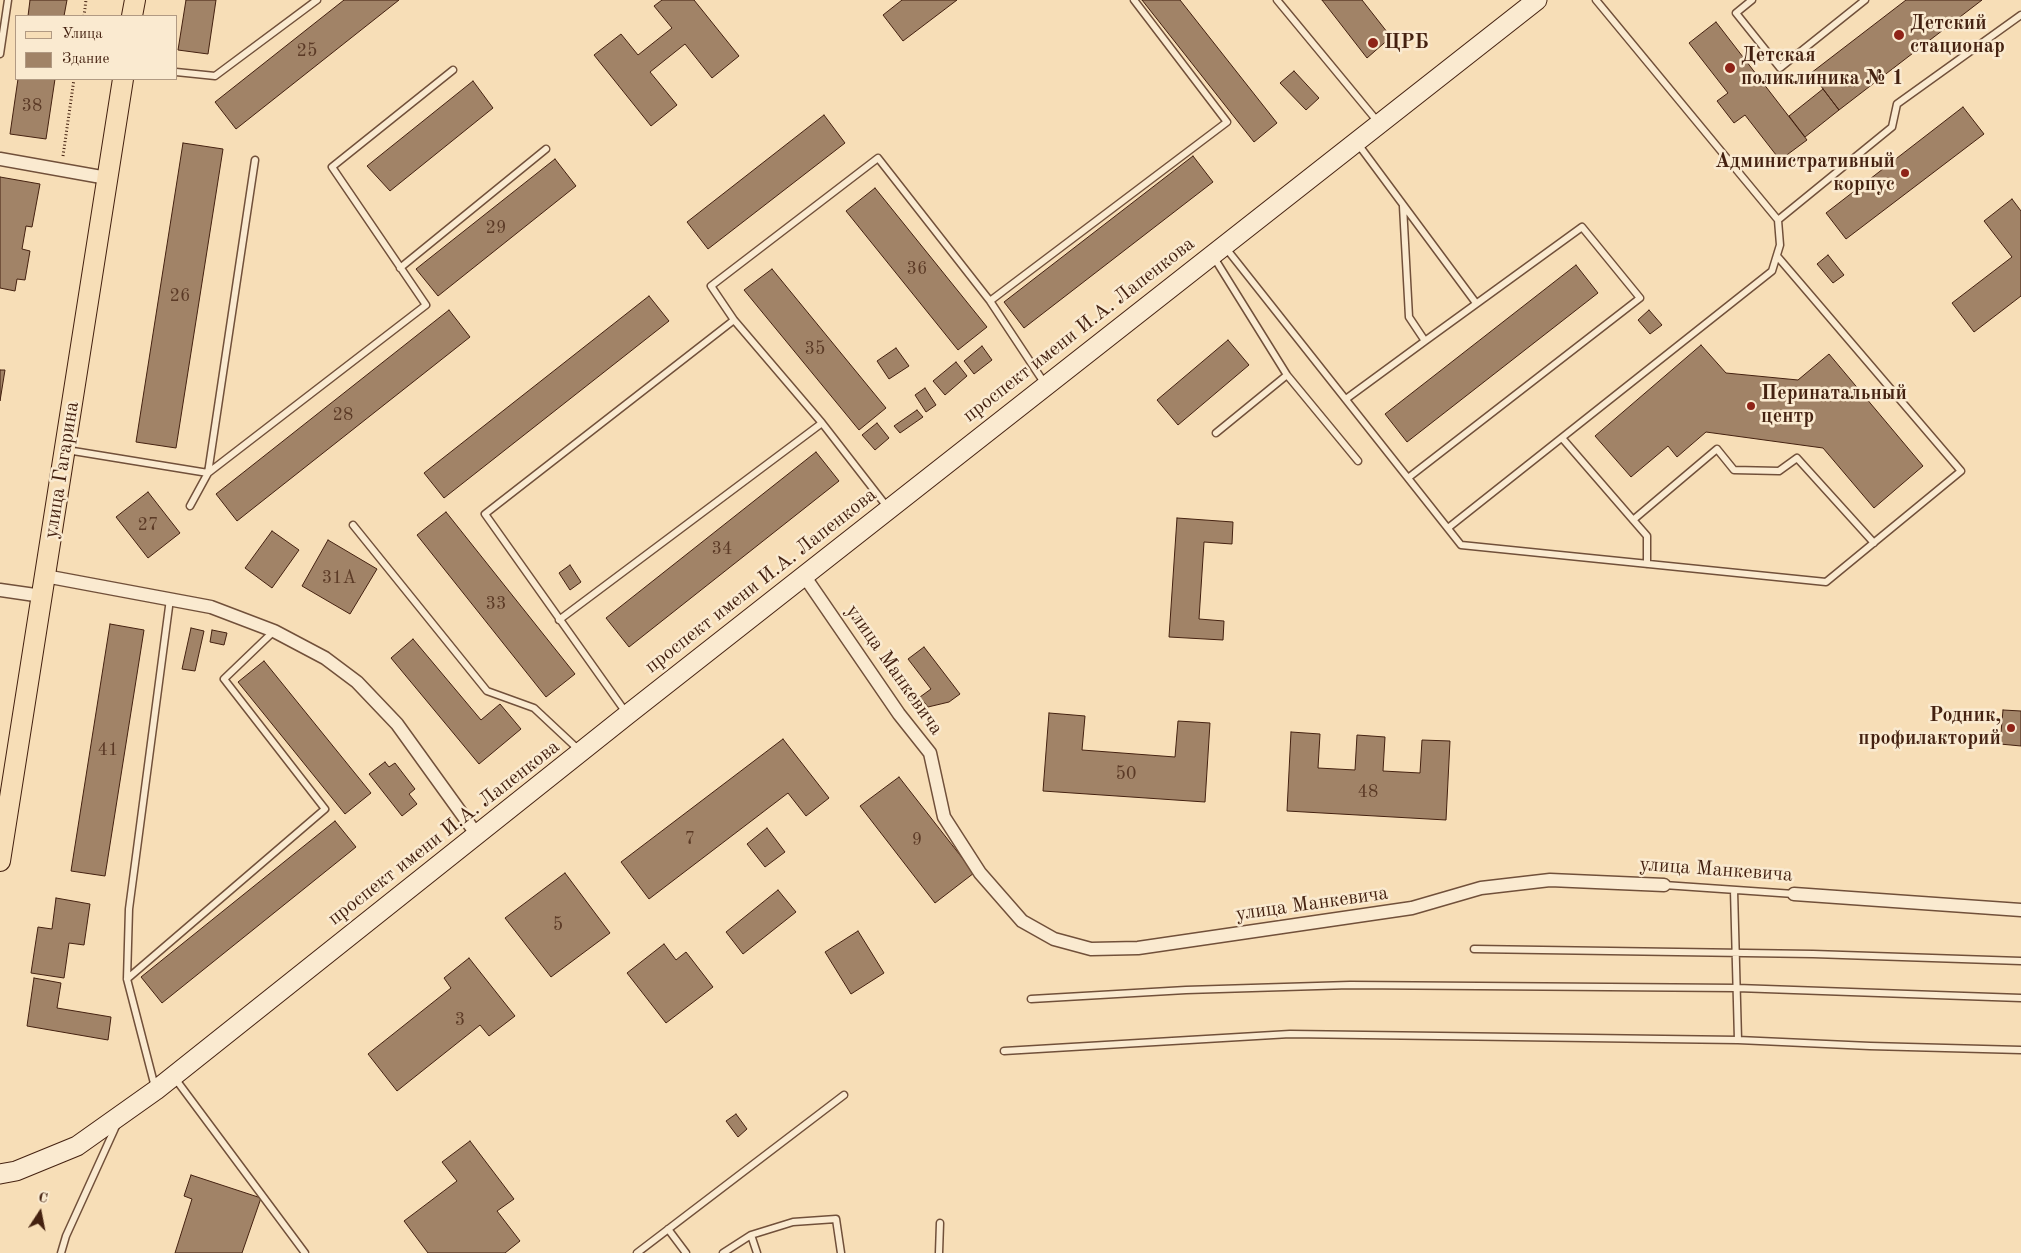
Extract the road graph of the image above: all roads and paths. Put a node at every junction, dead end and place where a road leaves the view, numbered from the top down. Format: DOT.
graph roads {
  1 [pos="8,0"];
  2 [pos="86,0"];
  3 [pos="134,0"];
  4 [pos="317,0"];
  5 [pos="1134,0"];
  6 [pos="1277,0"];
  7 [pos="1537,0"];
  8 [pos="1596,0"];
  9 [pos="1752,0"];
  10 [pos="1865,0"];
  11 [pos="84,15"];
  12 [pos="132,15"];
  13 [pos="2021,15"];
  14 [pos="0,54"];
  15 [pos="453,70"];
  16 [pos="178,72"];
  17 [pos="74,80"];
  18 [pos="123,80"];
  19 [pos="1379,123"];
  20 [pos="1355,141"];
  21 [pos="546,149"];
  22 [pos="0,159"];
  23 [pos="255,160"];
  24 [pos="61,169"];
  25 [pos="107,178"];
  26 [pos="1403,206"];
  27 [pos="1778,220"];
  28 [pos="1218,250"];
  29 [pos="1777,256"];
  30 [pos="400,268"];
  31 [pos="990,301"];
  32 [pos="1476,303"];
  33 [pos="734,320"];
  34 [pos="1425,340"];
  35 [pos="1287,375"];
  36 [pos="1046,385"];
  37 [pos="1346,400"];
  38 [pos="822,423"];
  39 [pos="1216,433"];
  40 [pos="1562,438"];
  41 [pos="65,450"];
  42 [pos="1358,461"];
  43 [pos="208,473"];
  44 [pos="1408,478"];
  45 [pos="190,506"];
  46 [pos="889,509"];
  47 [pos="1633,520"];
  48 [pos="353,525"];
  49 [pos="1448,528"];
  50 [pos="1874,543"];
  51 [pos="1646,564"];
  52 [pos="45,576"];
  53 [pos="805,577"];
  54 [pos="0,590"];
  55 [pos="42,596"];
  56 [pos="170,597"];
  57 [pos="559,620"];
  58 [pos="274,631"];
  59 [pos="627,715"];
  60 [pos="581,752"];
  61 [pos="476,835"];
  62 [pos="0,861"];
  63 [pos="1664,885"];
  64 [pos="1734,890"];
  65 [pos="1794,894"];
  66 [pos="2021,910"];
  67 [pos="1474,949"];
  68 [pos="1736,953"];
  69 [pos="2021,961"];
  70 [pos="127,979"];
  71 [pos="1737,988"];
  72 [pos="2021,998"];
  73 [pos="1032,999"];
  74 [pos="1738,1040"];
  75 [pos="2021,1050"];
  76 [pos="1004,1051"];
  77 [pos="173,1076"];
  78 [pos="156,1090"];
  79 [pos="844,1095"];
  80 [pos="120,1116"];
  81 [pos="0,1174"];
  82 [pos="940,1222"];
  83 [pos="668,1229"];
  84 [pos="751,1235"];
  85 [pos="61,1253"];
  86 [pos="306,1253"];
  87 [pos="637,1253"];
  88 [pos="686,1253"];
  89 [pos="723,1253"];
  90 [pos="757,1253"];
  91 [pos="840,1253"];
  92 [pos="939,1253"];
  1 -- 14 [label="lane"];
  2 -- 11 [label="path"];
  3 -- 12 [label="main road"];
  4 -- 16 [label="lane"];
  5 -- 31 [label="lane"];
  6 -- 19 [label="lane"];
  7 -- 19 [label="main road, проспект имени И.А. Лапенкова"];
  8 -- 27 [label="lane"];
  9 -- 10 [label="lane"];
  13 -- 27 [label="lane"];
  15 -- 30 [label="lane"];
  17 -- 24 [label="path"];
  18 -- 25 [label="main road, улица Гагарина"];
  19 -- 20 [label="main road, проспект имени И.А. Лапенкова"];
  20 -- 26 [label="lane"];
  20 -- 28 [label="main road, проспект имени И.А. Лапенкова"];
  21 -- 30 [label="lane"];
  22 -- 24 [label="street"];
  23 -- 43 [label="lane"];
  24 -- 25 [label="street"];
  25 -- 41 [label="main road, улица Гагарина"];
  26 -- 32 [label="lane"];
  26 -- 34 [label="lane"];
  27 -- 29 [label="lane"];
  28 -- 35 [label="lane"];
  28 -- 36 [label="main road, проспект имени И.А. Лапенкова"];
  28 -- 37 [label="lane"];
  29 -- 40 [label="lane"];
  29 -- 50 [label="lane"];
  30 -- 43 [label="lane"];
  31 -- 33 [label="lane"];
  31 -- 36 [label="lane"];
  32 -- 34 [label="lane"];
  32 -- 44 [label="lane"];
  33 -- 38 [label="lane"];
  33 -- 57 [label="lane"];
  34 -- 37 [label="lane"];
  35 -- 39 [label="lane"];
  35 -- 42 [label="lane"];
  36 -- 46 [label="main road, проспект имени И.А. Лапенкова"];
  37 -- 44 [label="lane"];
  38 -- 46 [label="lane"];
  38 -- 57 [label="lane"];
  40 -- 47 [label="lane"];
  40 -- 49 [label="lane"];
  41 -- 43 [label="lane"];
  41 -- 52 [label="main road, улица Гагарина"];
  43 -- 45 [label="lane"];
  44 -- 49 [label="lane"];
  46 -- 53 [label="main road, проспект имени И.А. Лапенкова"];
  47 -- 50 [label="lane"];
  47 -- 51 [label="lane"];
  48 -- 60 [label="lane"];
  49 -- 51 [label="lane"];
  50 -- 51 [label="lane"];
  52 -- 55 [label="main road, улица Гагарина"];
  52 -- 56 [label="street"];
  53 -- 59 [label="main road, проспект имени И.А. Лапенкова"];
  53 -- 63 [label="street, улица Манкевича"];
  54 -- 55 [label="street"];
  55 -- 62 [label="main road, улица Гагарина"];
  56 -- 58 [label="street"];
  56 -- 70 [label="lane"];
  57 -- 59 [label="lane"];
  58 -- 61 [label="street"];
  58 -- 70 [label="lane"];
  59 -- 60 [label="main road, проспект имени И.А. Лапенкова"];
  60 -- 61 [label="main road, проспект имени И.А. Лапенкова"];
  61 -- 77 [label="main road, проспект имени И.А. Лапенкова"];
  63 -- 64 [label="lane, улица Манкевича"];
  64 -- 65 [label="lane, улица Манкевича"];
  64 -- 68 [label="lane"];
  65 -- 66 [label="street, улица Манкевича"];
  67 -- 68 [label="lane"];
  68 -- 69 [label="lane"];
  68 -- 71 [label="lane"];
  70 -- 78 [label="lane"];
  71 -- 72 [label="lane"];
  71 -- 73 [label="lane"];
  71 -- 74 [label="lane"];
  74 -- 75 [label="lane"];
  74 -- 76 [label="lane"];
  77 -- 78 [label="main road, проспект имени И.А. Лапенкова"];
  77 -- 86 [label="lane"];
  78 -- 80 [label="main road, проспект имени И.А. Лапенкова"];
  79 -- 83 [label="lane"];
  80 -- 81 [label="main road, проспект имени И.А. Лапенкова"];
  80 -- 85 [label="lane"];
  82 -- 92 [label="lane"];
  83 -- 87 [label="lane"];
  83 -- 88 [label="lane"];
  84 -- 89 [label="lane"];
  84 -- 90 [label="lane"];
  84 -- 91 [label="lane"];
}
